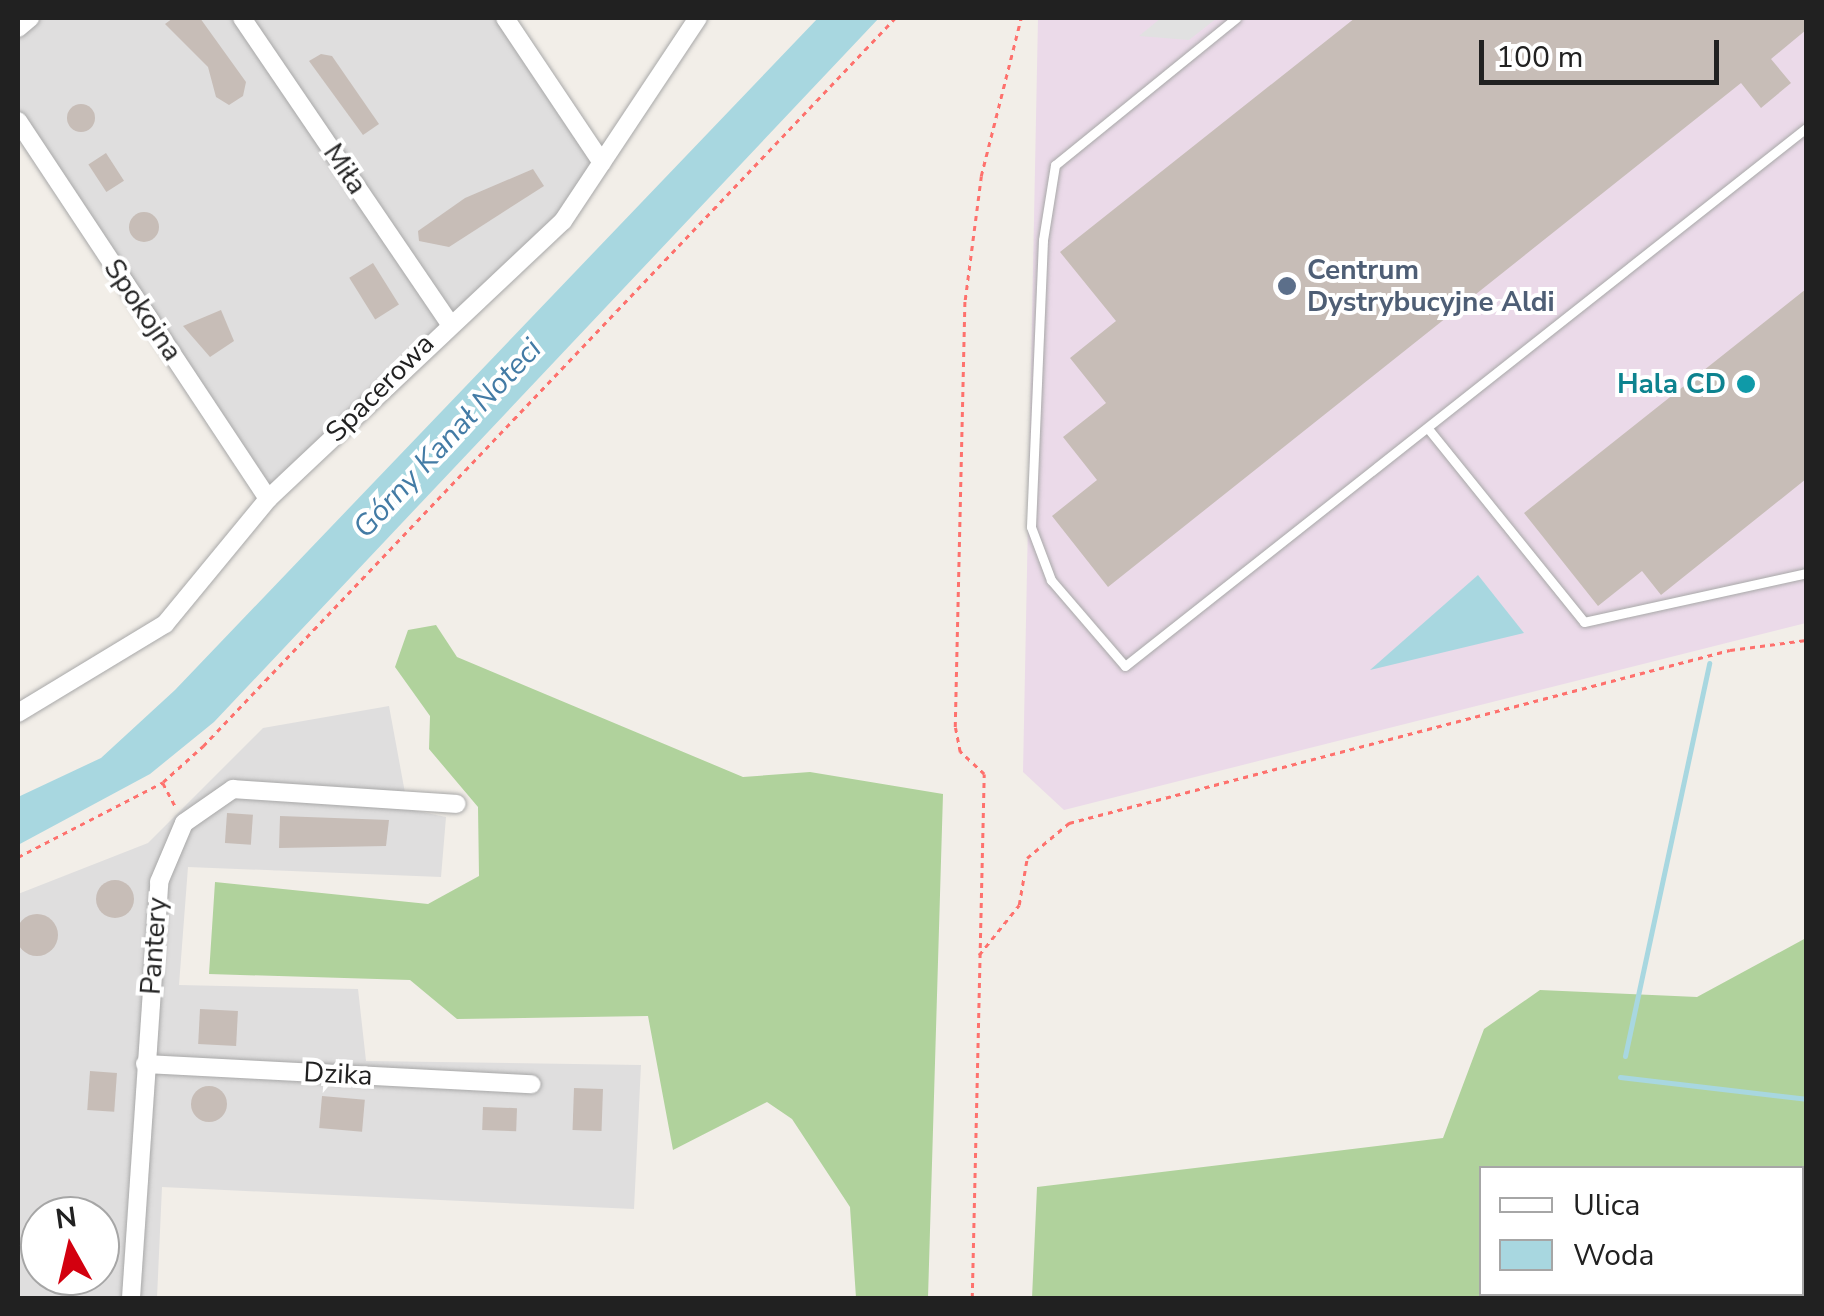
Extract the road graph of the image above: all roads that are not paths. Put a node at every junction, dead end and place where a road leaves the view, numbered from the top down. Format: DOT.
graph roads {
  1 [pos="30,18"];
  2 [pos="242,18"];
  3 [pos="505,18"];
  4 [pos="698,18"];
  5 [pos="1236,18"];
  6 [pos="18,28"];
  7 [pos="18,121"];
  8 [pos="1806,128"];
  9 [pos="602,163"];
  10 [pos="448,321"];
  11 [pos="1430,430"];
  12 [pos="268,499"];
  13 [pos="1806,573"];
  14 [pos="18,712"];
  15 [pos="456,804"];
  16 [pos="145,1064"];
  17 [pos="532,1084"];
  18 [pos="131,1298"];
  1 -- 6 [label="street"];
  2 -- 10 [label="street, Miła"];
  3 -- 9 [label="street"];
  4 -- 9 [label="street, Spacerowa"];
  5 -- 11 [label="lane"];
  7 -- 12 [label="street, Spokojna"];
  8 -- 11 [label="lane"];
  9 -- 10 [label="street, Spacerowa"];
  10 -- 12 [label="street, Spacerowa"];
  11 -- 13 [label="lane"];
  12 -- 14 [label="street, Spacerowa"];
  15 -- 16 [label="street, Pantery"];
  16 -- 17 [label="street, Dzika"];
  16 -- 18 [label="street, Pantery"];
}
